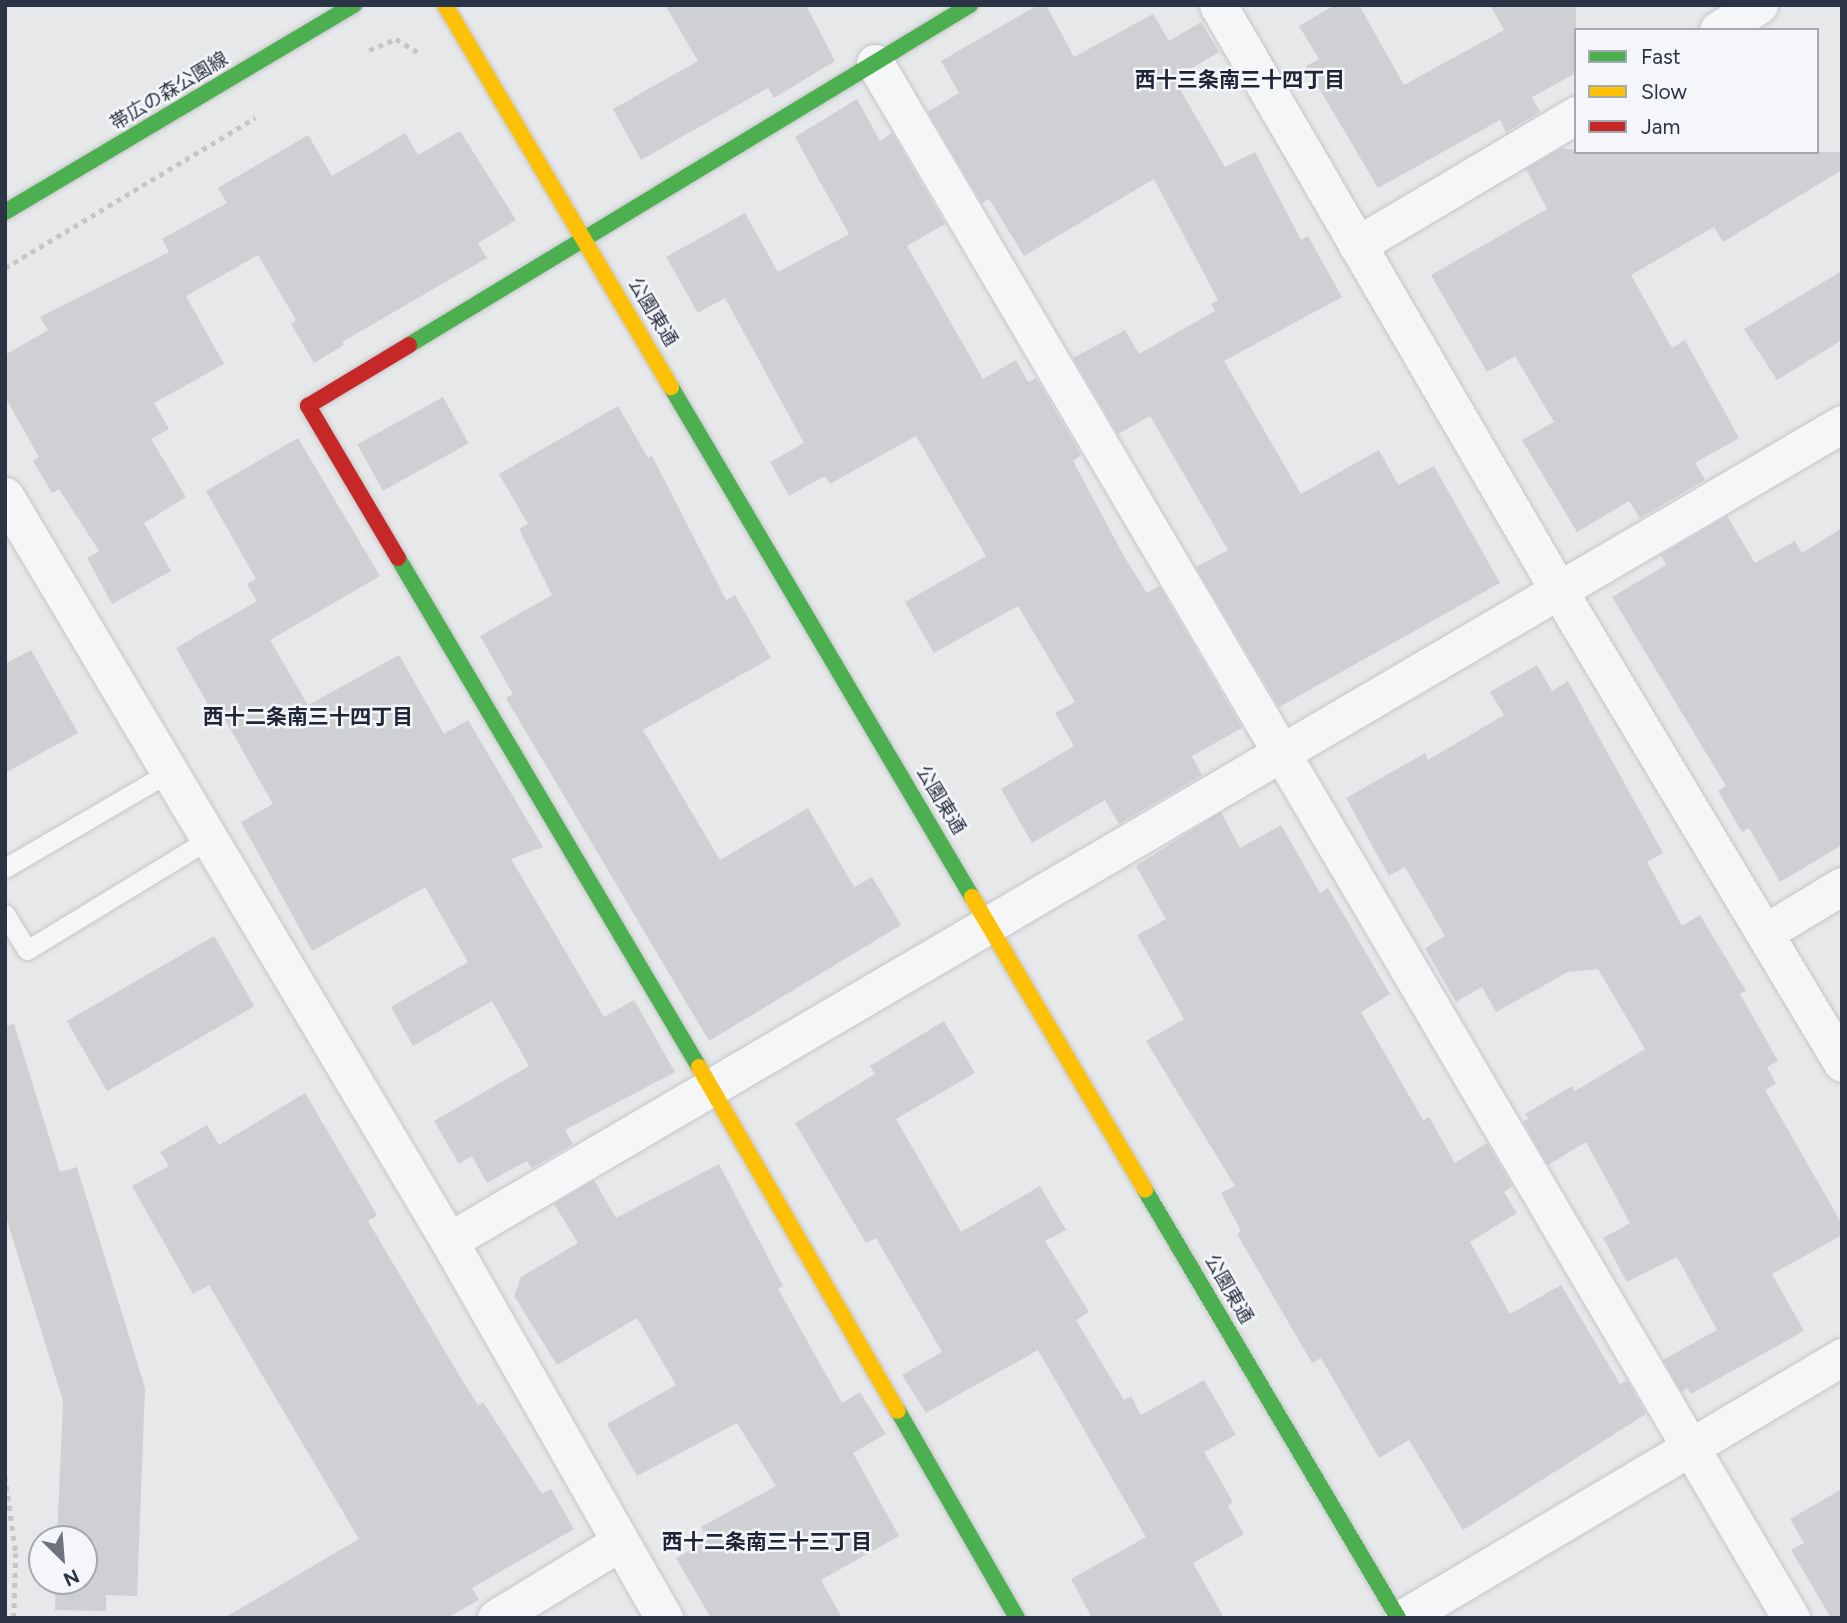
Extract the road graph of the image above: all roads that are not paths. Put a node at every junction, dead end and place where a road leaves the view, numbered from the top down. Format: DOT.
graph roads {
  1 [pos="354,5"];
  2 [pos="445,5"];
  3 [pos="970,5"];
  4 [pos="1218,5"];
  5 [pos="1759,5"];
  6 [pos="1721,28"];
  7 [pos="875,63"];
  8 [pos="1574,116"];
  9 [pos="5,212"];
  10 [pos="586,239"];
  11 [pos="1357,245"];
  12 [pos="1842,424"];
  13 [pos="5,496"];
  14 [pos="1559,592"];
  15 [pos="1280,750"];
  16 [pos="169,772"];
  17 [pos="209,839"];
  18 [pos="5,868"];
  19 [pos="1842,886"];
  20 [pos="5,915"];
  21 [pos="989,922"];
  22 [pos="1766,932"];
  23 [pos="1842,1063"];
  24 [pos="712,1089"];
  25 [pos="449,1241"];
  26 [pos="1842,1357"];
  27 [pos="1688,1447"];
  28 [pos="620,1542"];
  29 [pos="496,1618"];
  30 [pos="664,1618"];
  31 [pos="1017,1618"];
  32 [pos="1398,1618"];
  33 [pos="1403,1618"];
  34 [pos="1791,1618"];
  1 -- 9 [label="street, 帯広の森公園線"];
  2 -- 10 [label="street, 公園東通"];
  3 -- 7 [label="street"];
  4 -- 11 [label="street"];
  5 -- 6 [label="street"];
  7 -- 10 [label="street"];
  7 -- 15 [label="street"];
  8 -- 11 [label="street"];
  10 -- 21 [label="street, 公園東通"];
  10 -- 24 [label="street"];
  11 -- 14 [label="street"];
  12 -- 14 [label="street"];
  13 -- 16 [label="street"];
  14 -- 15 [label="street"];
  14 -- 22 [label="street"];
  15 -- 21 [label="street"];
  15 -- 27 [label="street"];
  16 -- 17 [label="street"];
  16 -- 18 [label="lane"];
  17 -- 20 [label="lane"];
  17 -- 25 [label="street"];
  19 -- 22 [label="street"];
  21 -- 24 [label="street"];
  21 -- 32 [label="street, 公園東通"];
  22 -- 23 [label="street"];
  24 -- 25 [label="street"];
  24 -- 31 [label="street"];
  25 -- 28 [label="street"];
  26 -- 27 [label="street"];
  27 -- 33 [label="street"];
  27 -- 34 [label="street"];
  28 -- 29 [label="street"];
  28 -- 30 [label="street"];
}
